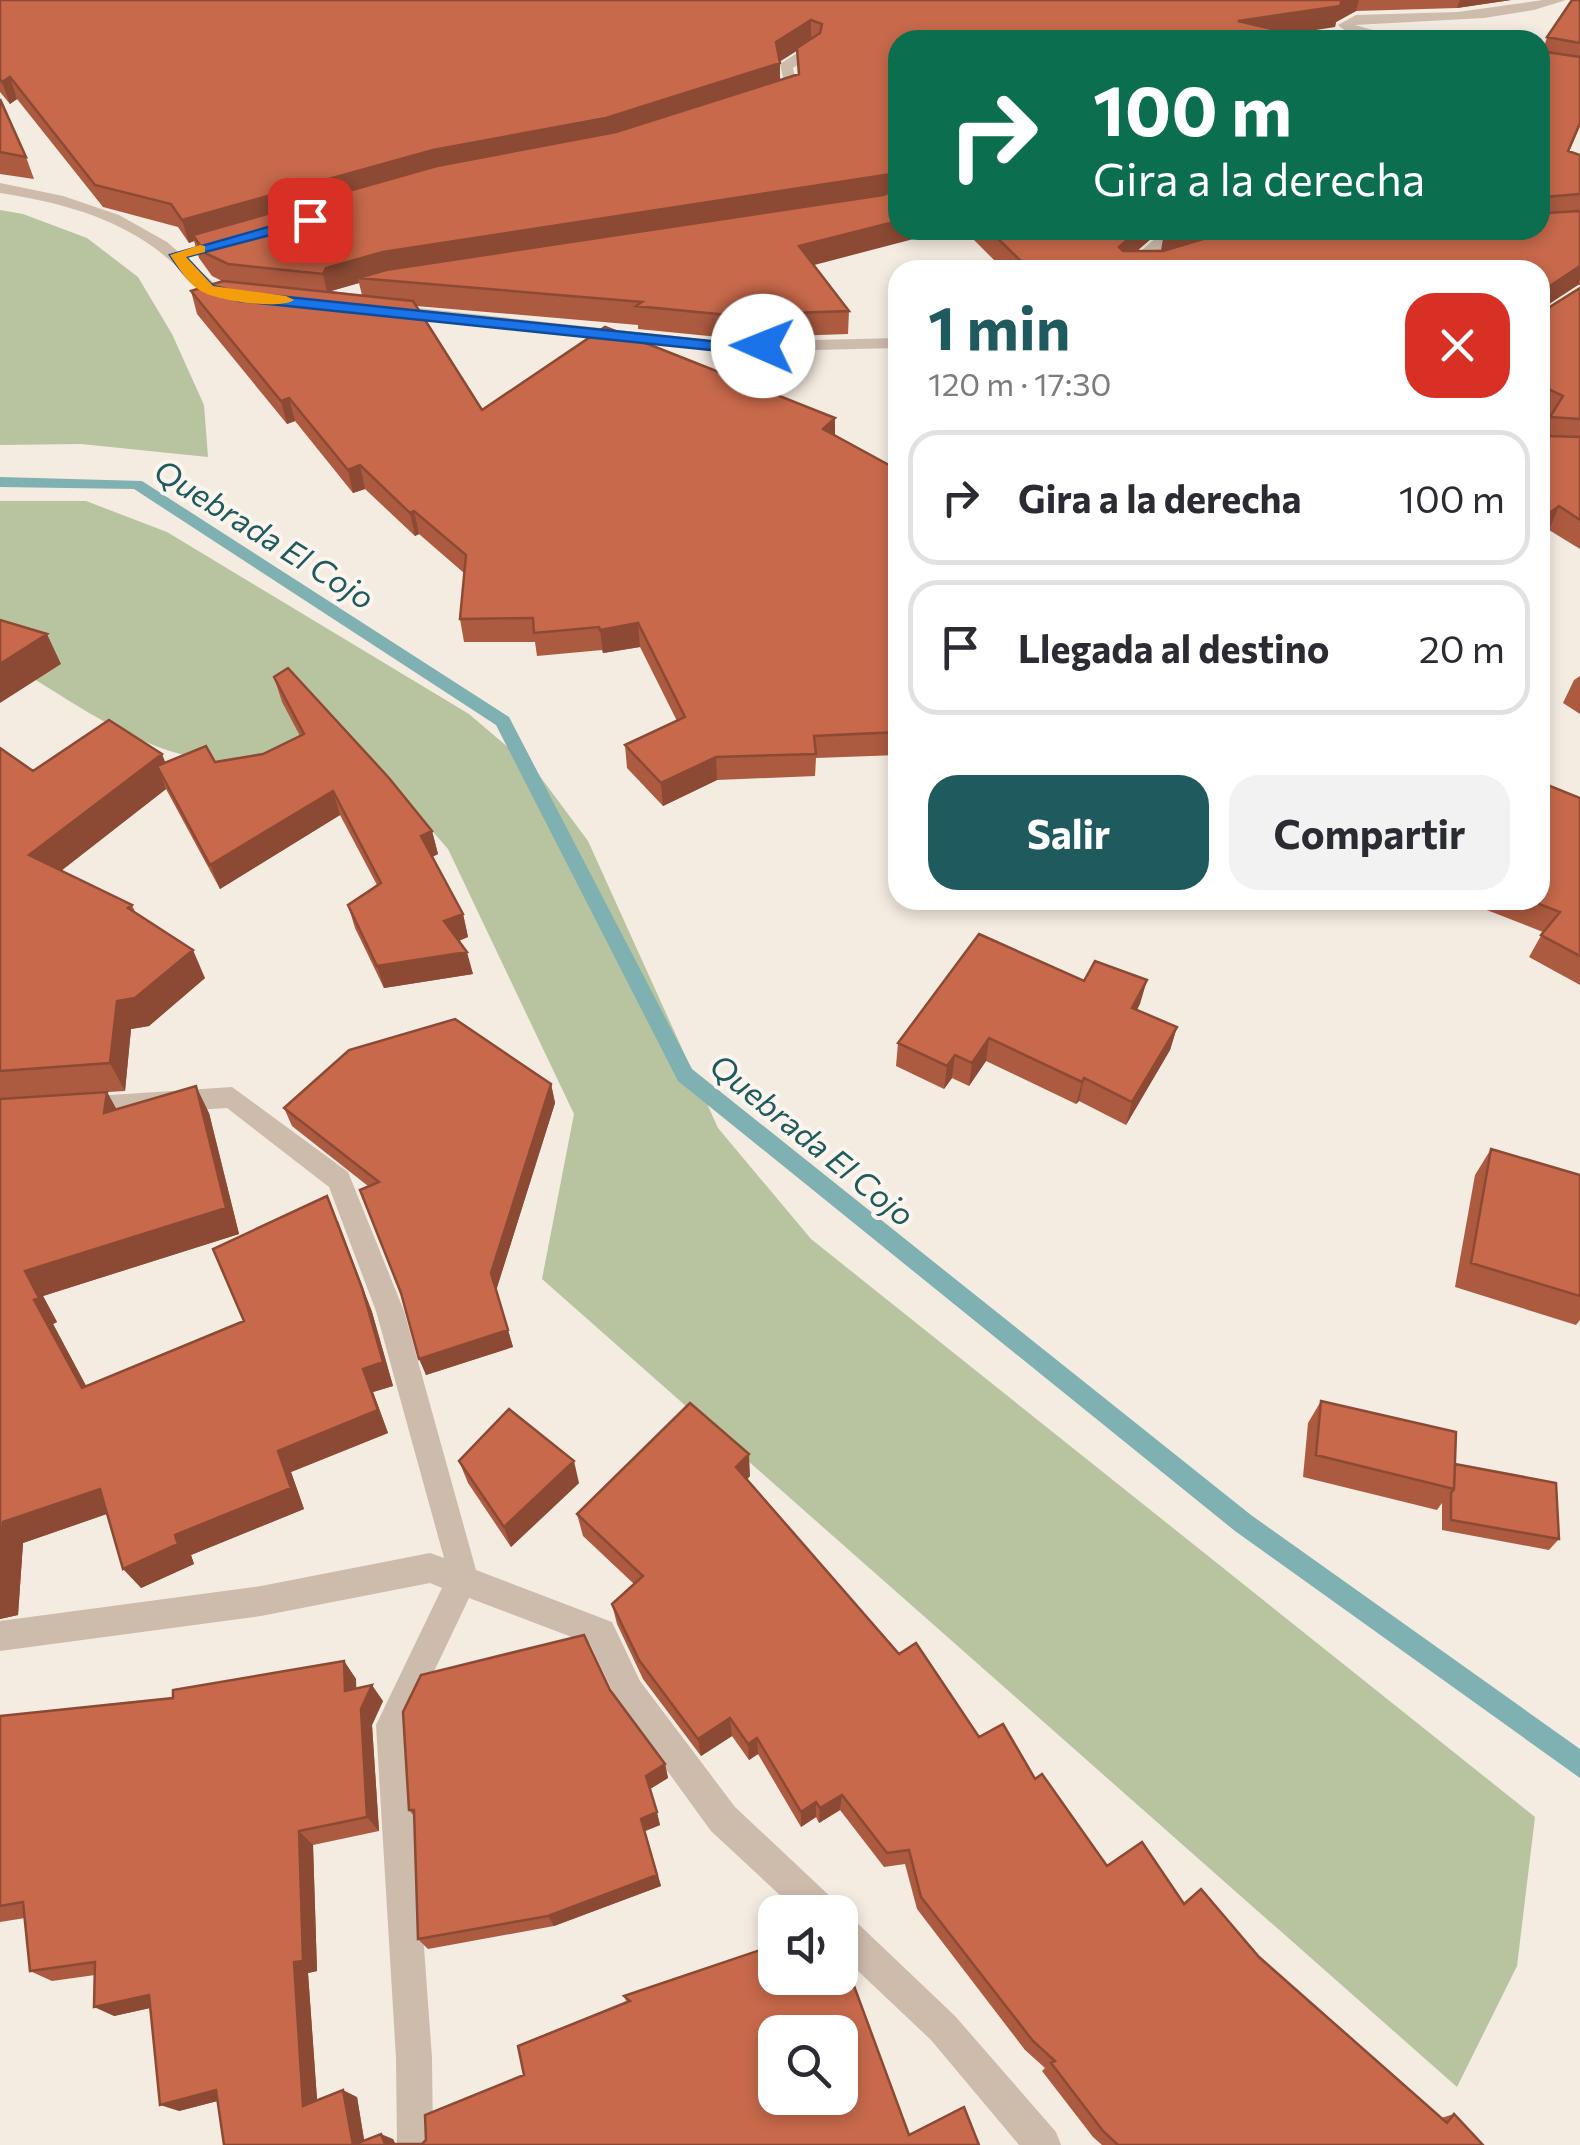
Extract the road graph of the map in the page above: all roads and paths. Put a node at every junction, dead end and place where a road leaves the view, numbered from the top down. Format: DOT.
graph roads {
  1 [pos="1560,0"];
  2 [pos="1352,30"];
  3 [pos="814,49"];
  4 [pos="757,101"];
  5 [pos="0,188"];
  6 [pos="1163,240"];
  7 [pos="1139,260"];
  8 [pos="256,298"];
  9 [pos="362,307"];
  10 [pos="888,343"];
  11 [pos="60,1108"];
  12 [pos="462,1580"];
  13 [pos="0,1636"];
  14 [pos="804,1895"];
  15 [pos="858,1947"];
  16 [pos="415,2145"];
  17 [pos="1043,2145"];
  1 -- 2 [label="street"];
  3 -- 4 [label="street"];
  5 -- 8 [label="street"];
  6 -- 7 [label="street"];
  9 -- 10 [label="street"];
  11 -- 12 [label="street"];
  12 -- 13 [label="street"];
  12 -- 14 [label="street"];
  12 -- 16 [label="street"];
  15 -- 17 [label="street"];
}
